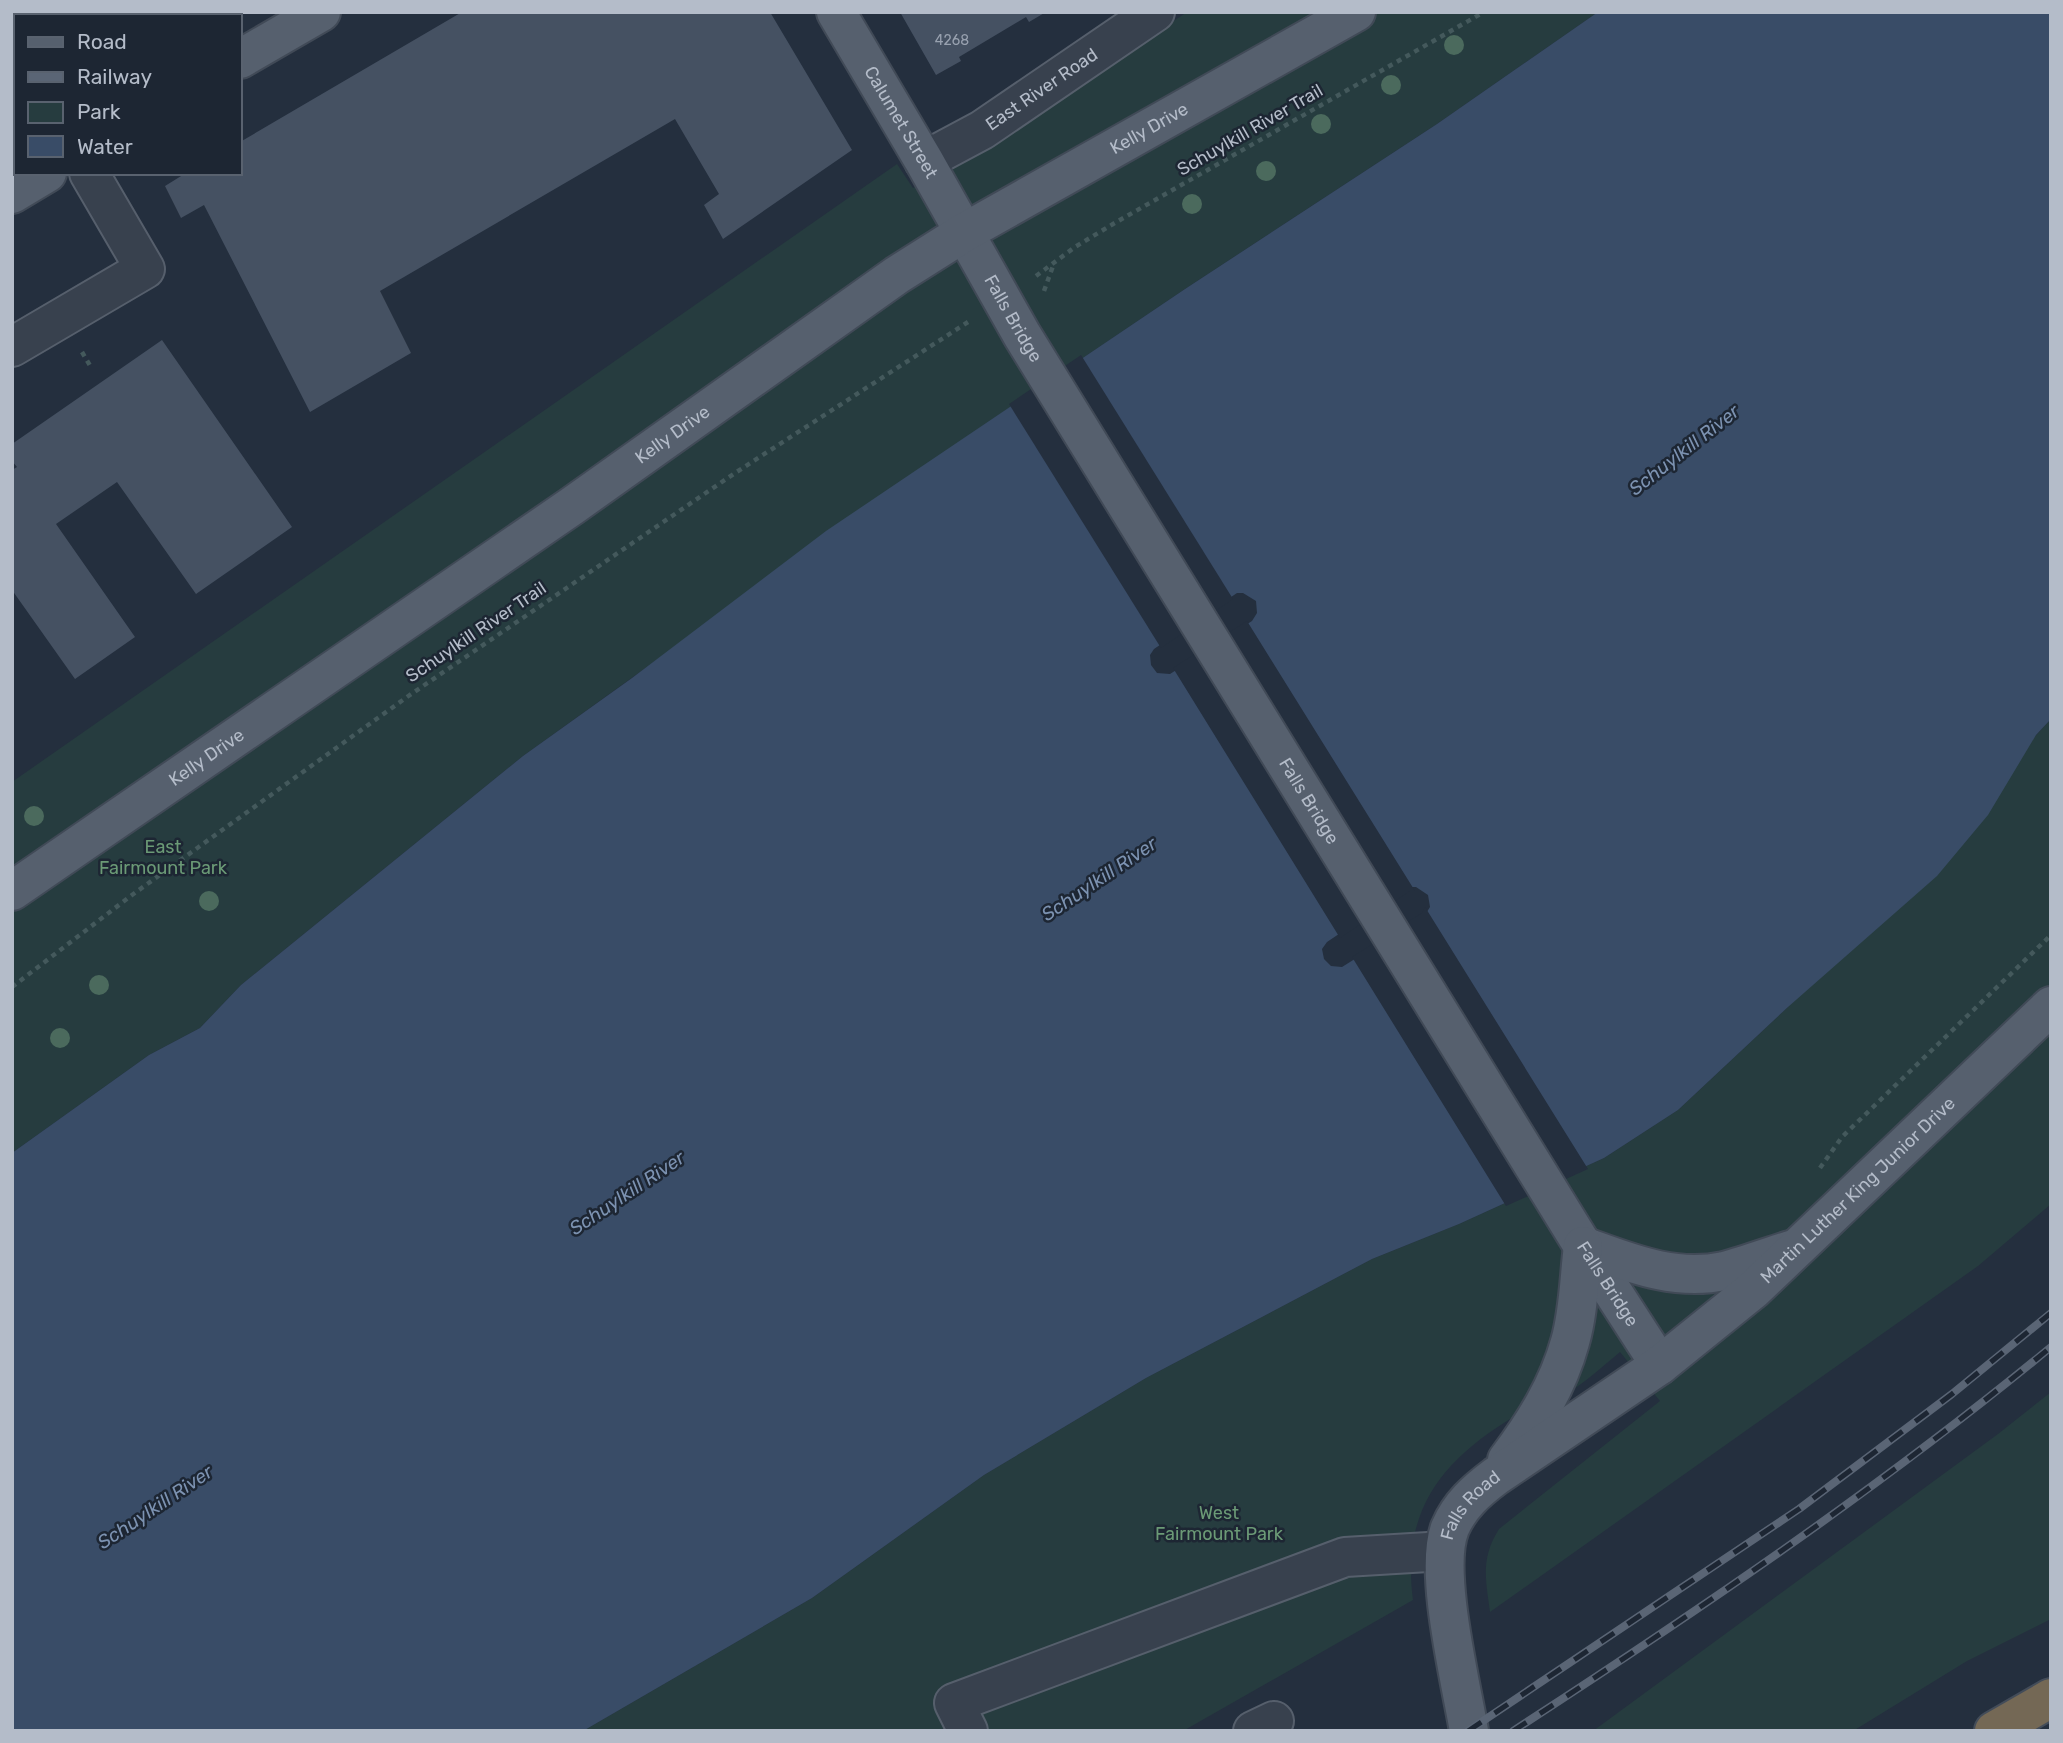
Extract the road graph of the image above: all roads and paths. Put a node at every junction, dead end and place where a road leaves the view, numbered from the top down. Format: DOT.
graph roads {
  1 [pos="321,12"];
  2 [pos="836,12"];
  3 [pos="1155,12"];
  4 [pos="1356,12"];
  5 [pos="1484,12"];
  6 [pos="242,58"];
  7 [pos="924,161"];
  8 [pos="44,175"];
  9 [pos="90,175"];
  10 [pos="12,194"];
  11 [pos="965,232"];
  12 [pos="1032,278"];
  13 [pos="970,321"];
  14 [pos="12,347"];
  15 [pos="12,891"];
  16 [pos="2051,935"];
  17 [pos="12,987"];
  18 [pos="2051,1006"];
  19 [pos="1817,1172"];
  20 [pos="1576,1236"];
  21 [pos="1799,1247"];
  22 [pos="1660,1365"];
  23 [pos="1496,1476"];
  24 [pos="1445,1551"];
  25 [pos="2051,1698"];
  26 [pos="968,1731"];
  27 [pos="1469,1731"];
  28 [pos="1994,1731"];
  1 -- 6 [label="main road"];
  2 -- 7 [label="main road, Calumet Street"];
  3 -- 7 [label="street, East River Road"];
  4 -- 11 [label="main road, Kelly Drive"];
  5 -- 12 [label="path, Schuylkill River Trail"];
  7 -- 11 [label="main road, Calumet Street"];
  8 -- 10 [label="main road"];
  9 -- 14 [label="street"];
  11 -- 15 [label="main road, Kelly Drive"];
  11 -- 20 [label="main road, Falls Bridge"];
  13 -- 17 [label="path, Schuylkill River Trail"];
  16 -- 19 [label="path"];
  18 -- 21 [label="main road, Martin Luther King Junior Drive"];
  20 -- 21 [label="main road"];
  20 -- 22 [label="main road, Falls Bridge"];
  20 -- 23 [label="main road"];
  21 -- 22 [label="main road, Martin Luther King Junior Drive"];
  22 -- 23 [label="main road, Falls Road"];
  23 -- 24 [label="main road, Falls Road"];
  24 -- 26 [label="street"];
  24 -- 27 [label="main road, Falls Road"];
  25 -- 28 [label="highway"];
}
